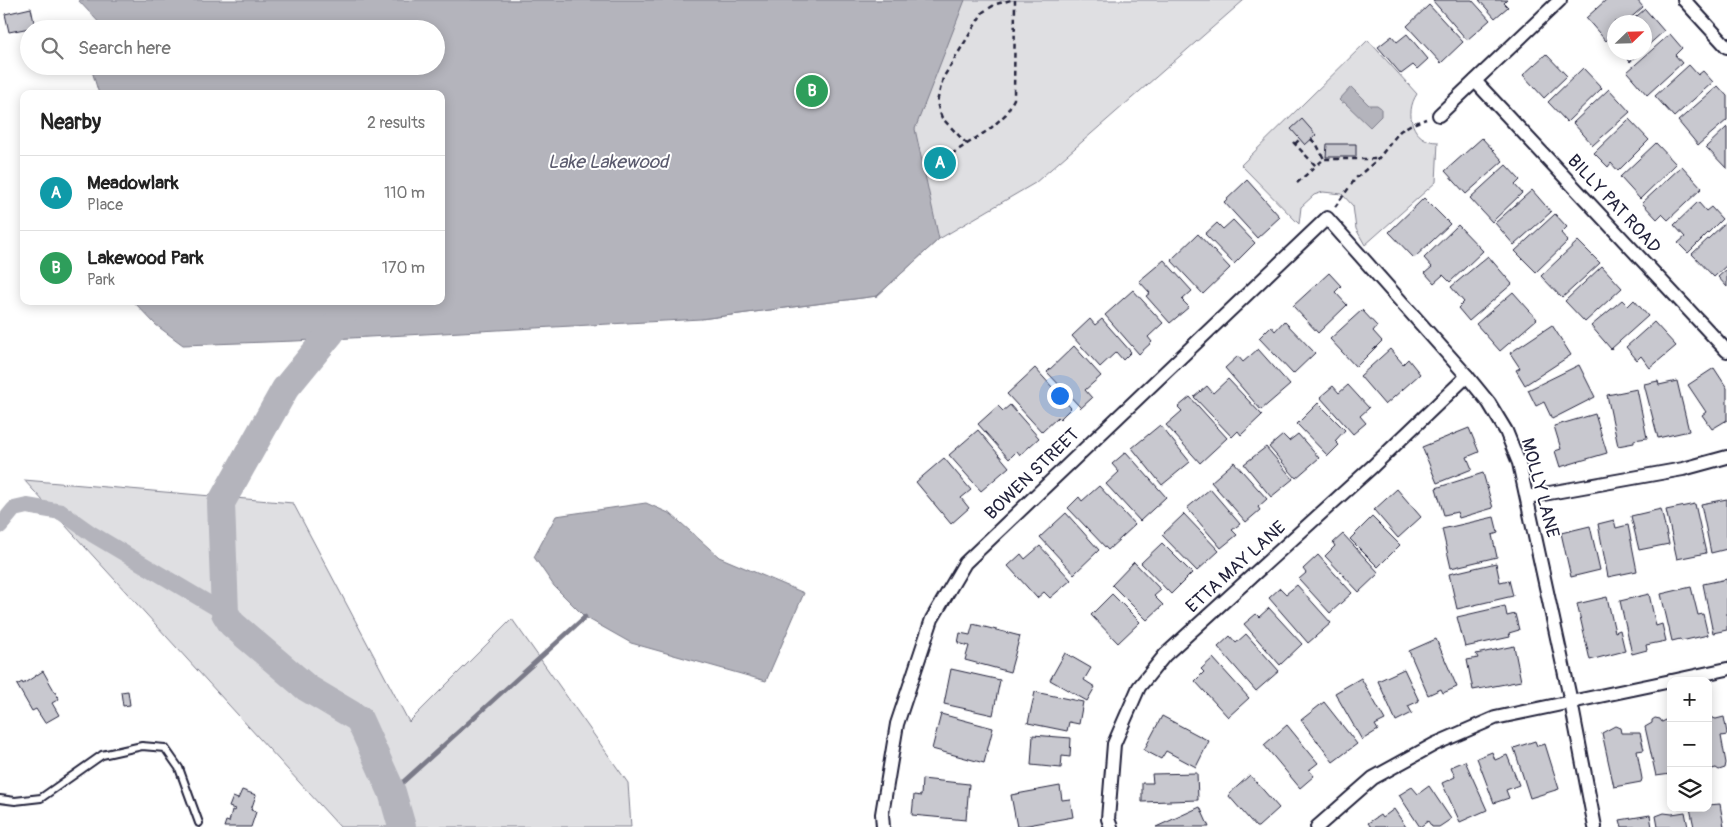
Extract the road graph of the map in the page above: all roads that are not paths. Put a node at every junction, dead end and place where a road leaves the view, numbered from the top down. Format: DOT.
graph roads {
  1 [pos="1560,0"];
  2 [pos="1684,0"];
  3 [pos="1727,47"];
  4 [pos="1475,81"];
  5 [pos="1439,115"];
  6 [pos="1327,218"];
  7 [pos="1727,350"];
  8 [pos="1467,376"];
  9 [pos="1727,458"];
  10 [pos="1527,497"];
  11 [pos="1727,669"];
  12 [pos="1690,677"];
  13 [pos="1667,682"];
  14 [pos="1571,702"];
  15 [pos="0,799"];
  16 [pos="199,823"];
  17 [pos="883,827"];
  18 [pos="1111,827"];
  19 [pos="1317,827"];
  20 [pos="1595,827"];
  1 -- 4 [label="street"];
  2 -- 3 [label="street"];
  4 -- 5 [label="street"];
  4 -- 7 [label="street, BILLY PAT ROAD"];
  6 -- 8 [label="street, MOLLY LANE"];
  6 -- 17 [label="street, BOWEN STREET"];
  8 -- 10 [label="street, MOLLY LANE"];
  8 -- 18 [label="street, ETTA MAY LANE"];
  9 -- 10 [label="street"];
  10 -- 14 [label="street, MOLLY LANE"];
  11 -- 12 [label="street"];
  13 -- 14 [label="street"];
  14 -- 19 [label="street"];
  14 -- 20 [label="street, MOLLY LANE"];
  15 -- 16 [label="lane"];
}
